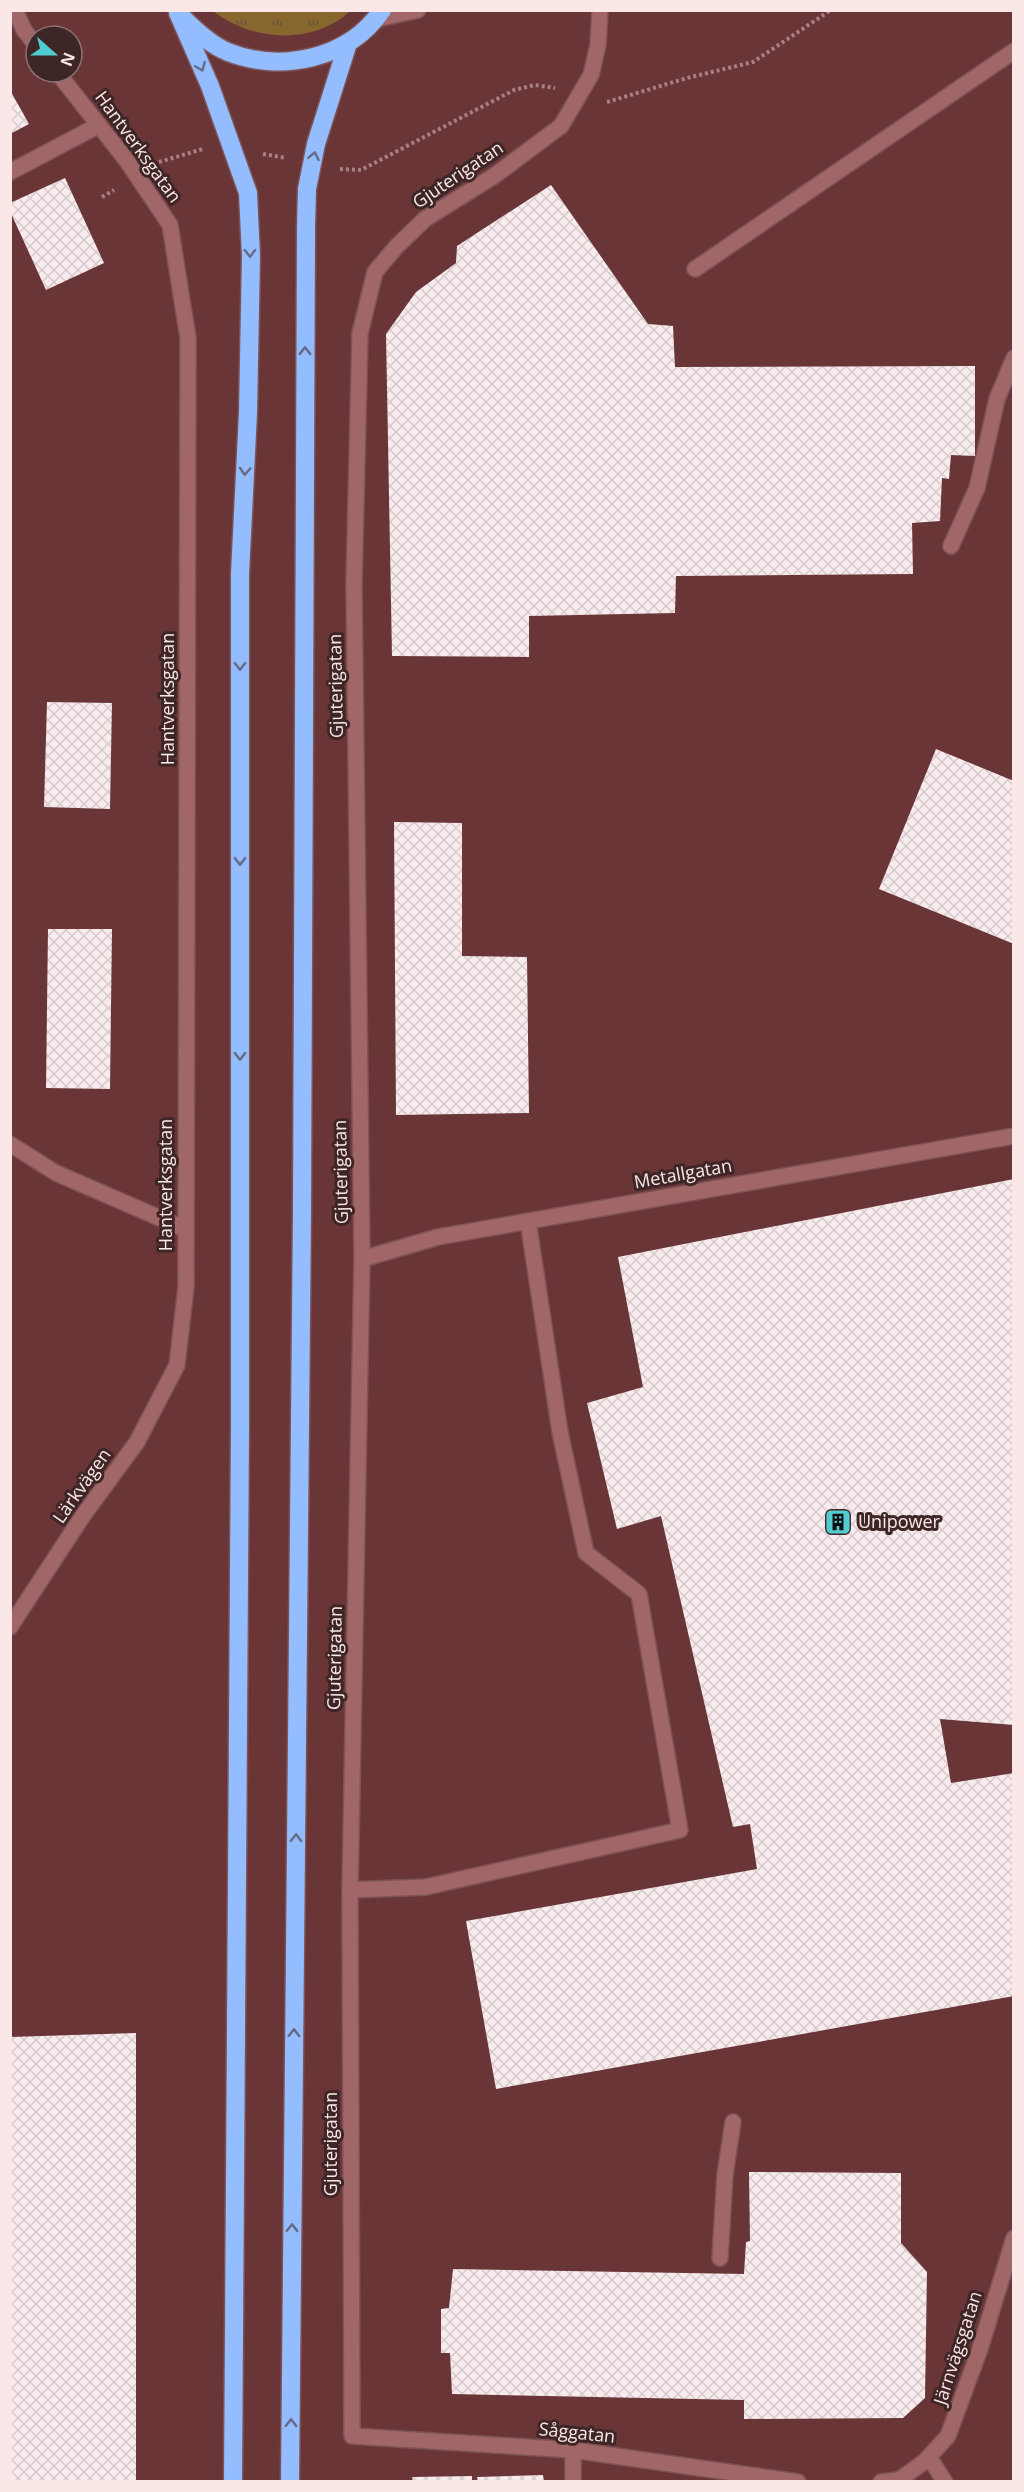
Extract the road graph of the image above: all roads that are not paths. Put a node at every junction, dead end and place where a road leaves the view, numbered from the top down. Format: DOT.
graph roads {
  1 [pos="15,10"];
  2 [pos="418,10"];
  3 [pos="600,10"];
  4 [pos="177,12"];
  5 [pos="380,15"];
  6 [pos="24,30"];
  7 [pos="348,43"];
  8 [pos="1014,51"];
  9 [pos="67,84"];
  10 [pos="99,125"];
  11 [pos="10,172"];
  12 [pos="695,269"];
  13 [pos="1014,358"];
  14 [pos="951,546"];
  15 [pos="1014,1136"];
  16 [pos="10,1144"];
  17 [pos="528,1221"];
  18 [pos="185,1229"];
  19 [pos="362,1259"];
  20 [pos="177,1365"];
  21 [pos="10,1627"];
  22 [pos="350,1890"];
  23 [pos="733,2122"];
  24 [pos="1014,2238"];
  25 [pos="720,2258"];
  26 [pos="351,2436"];
  27 [pos="573,2450"];
  28 [pos="926,2459"];
  29 [pos="233,2481"];
  30 [pos="290,2481"];
  31 [pos="573,2481"];
  32 [pos="798,2481"];
  33 [pos="881,2481"];
  34 [pos="945,2481"];
  1 -- 6 [label="street"];
  2 -- 5 [label="street"];
  3 -- 19 [label="street, Gjuterigatan"];
  4 -- 7 [label="highway"];
  4 -- 29 [label="highway, one-way"];
  5 -- 7 [label="highway"];
  30 -- 7 [label="highway, one-way"];
  8 -- 12 [label="street"];
  9 -- 10 [label="street, Hantverksgatan"];
  10 -- 11 [label="street"];
  10 -- 18 [label="street, Hantverksgatan"];
  13 -- 14 [label="street"];
  15 -- 17 [label="street, Metallgatan"];
  16 -- 18 [label="street"];
  17 -- 19 [label="street, Metallgatan"];
  17 -- 22 [label="street"];
  18 -- 20 [label="street, Hantverksgatan"];
  19 -- 22 [label="street, Gjuterigatan"];
  20 -- 21 [label="street, Lärkvägen"];
  22 -- 26 [label="street, Gjuterigatan"];
  23 -- 25 [label="street"];
  24 -- 28 [label="street, Järnvägsgatan"];
  26 -- 27 [label="street, Såggatan"];
  27 -- 31 [label="street"];
  27 -- 32 [label="street, Såggatan"];
  28 -- 33 [label="street"];
  28 -- 34 [label="street"];
}
